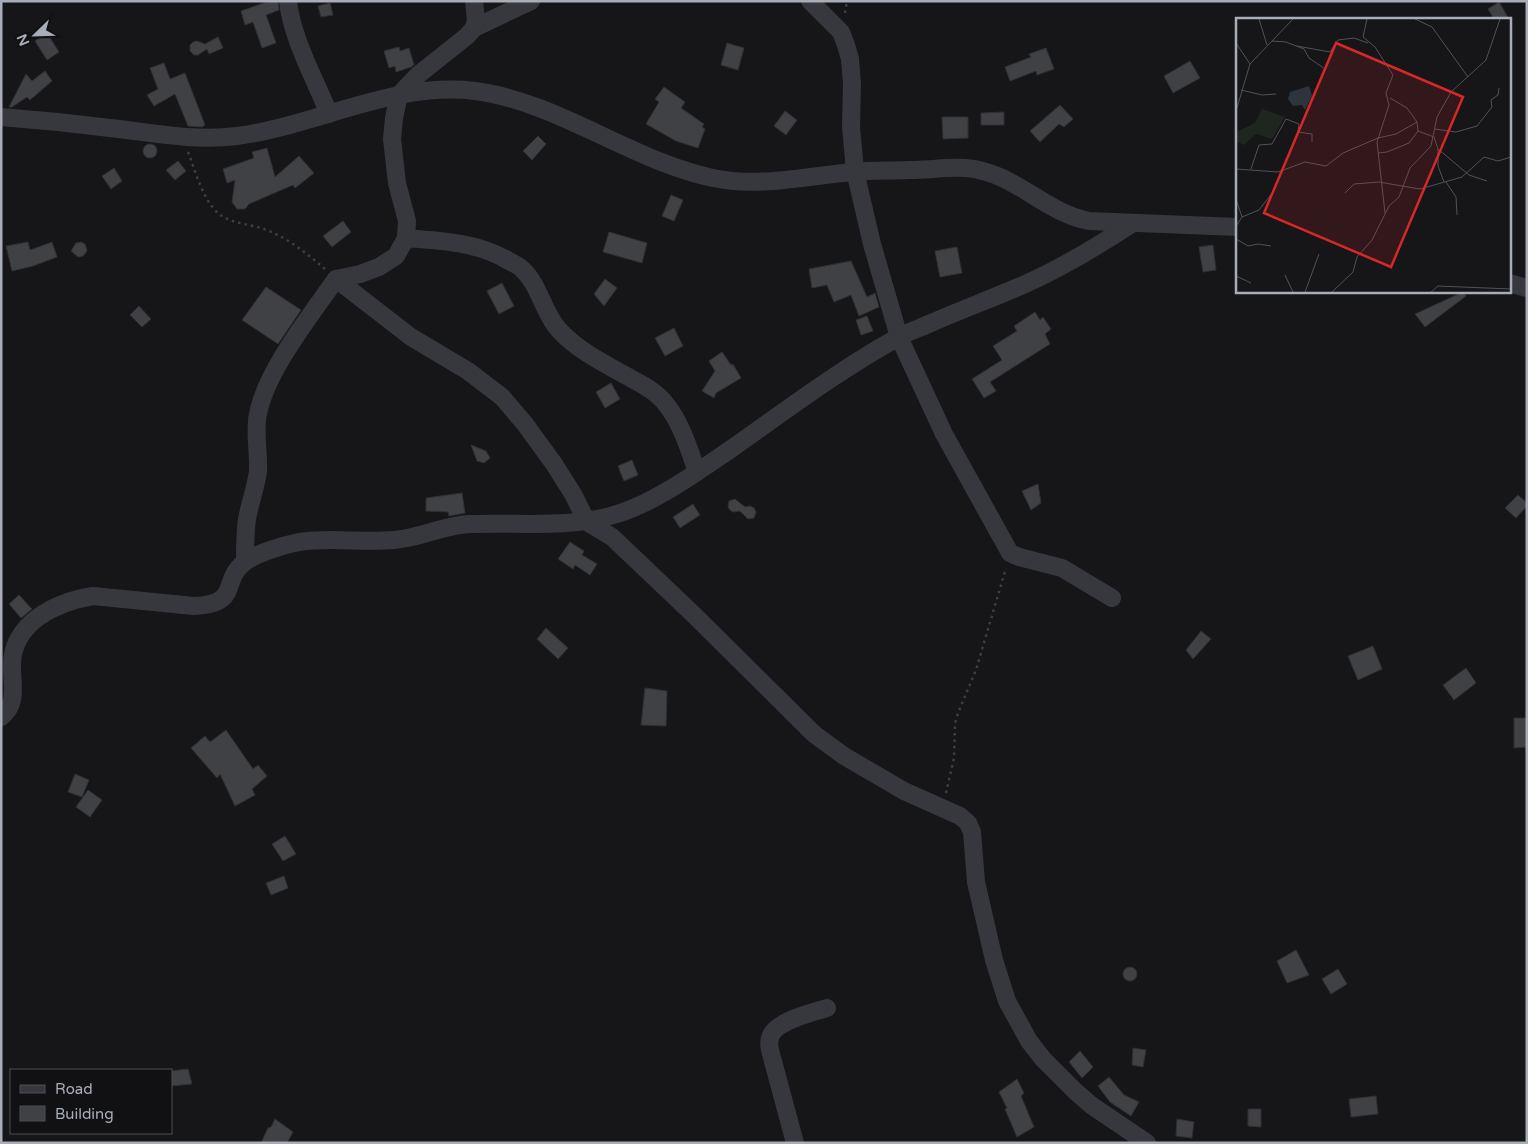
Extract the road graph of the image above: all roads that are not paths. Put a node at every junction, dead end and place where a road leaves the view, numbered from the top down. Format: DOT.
graph roads {
  1 [pos="288,1"];
  2 [pos="474,1"];
  3 [pos="531,1"];
  4 [pos="810,1"];
  5 [pos="474,28"];
  6 [pos="399,95"];
  7 [pos="329,114"];
  8 [pos="1,117"];
  9 [pos="855,171"];
  10 [pos="1133,223"];
  11 [pos="1236,227"];
  12 [pos="406,238"];
  13 [pos="336,278"];
  14 [pos="1510,283"];
  15 [pos="1527,288"];
  16 [pos="899,337"];
  17 [pos="697,472"];
  18 [pos="619,514"];
  19 [pos="587,522"];
  20 [pos="612,537"];
  21 [pos="245,561"];
  22 [pos="1112,598"];
  23 [pos="1,718"];
  24 [pos="827,1008"];
  25 [pos="795,1143"];
  26 [pos="1147,1143"];
  1 -- 7 [label="street"];
  2 -- 5 [label="street"];
  3 -- 5 [label="street"];
  4 -- 9 [label="street"];
  5 -- 6 [label="street"];
  6 -- 7 [label="street"];
  6 -- 9 [label="street"];
  6 -- 12 [label="street"];
  7 -- 8 [label="street"];
  9 -- 10 [label="street"];
  9 -- 16 [label="street"];
  10 -- 11 [label="street"];
  10 -- 16 [label="street"];
  12 -- 13 [label="street"];
  12 -- 17 [label="street"];
  13 -- 19 [label="street"];
  13 -- 21 [label="street"];
  14 -- 15 [label="street"];
  16 -- 17 [label="street"];
  16 -- 22 [label="street"];
  17 -- 18 [label="street"];
  18 -- 19 [label="street"];
  18 -- 20 [label="street"];
  19 -- 20 [label="street"];
  19 -- 21 [label="street"];
  20 -- 26 [label="street"];
  21 -- 23 [label="street"];
  24 -- 25 [label="street"];
}
